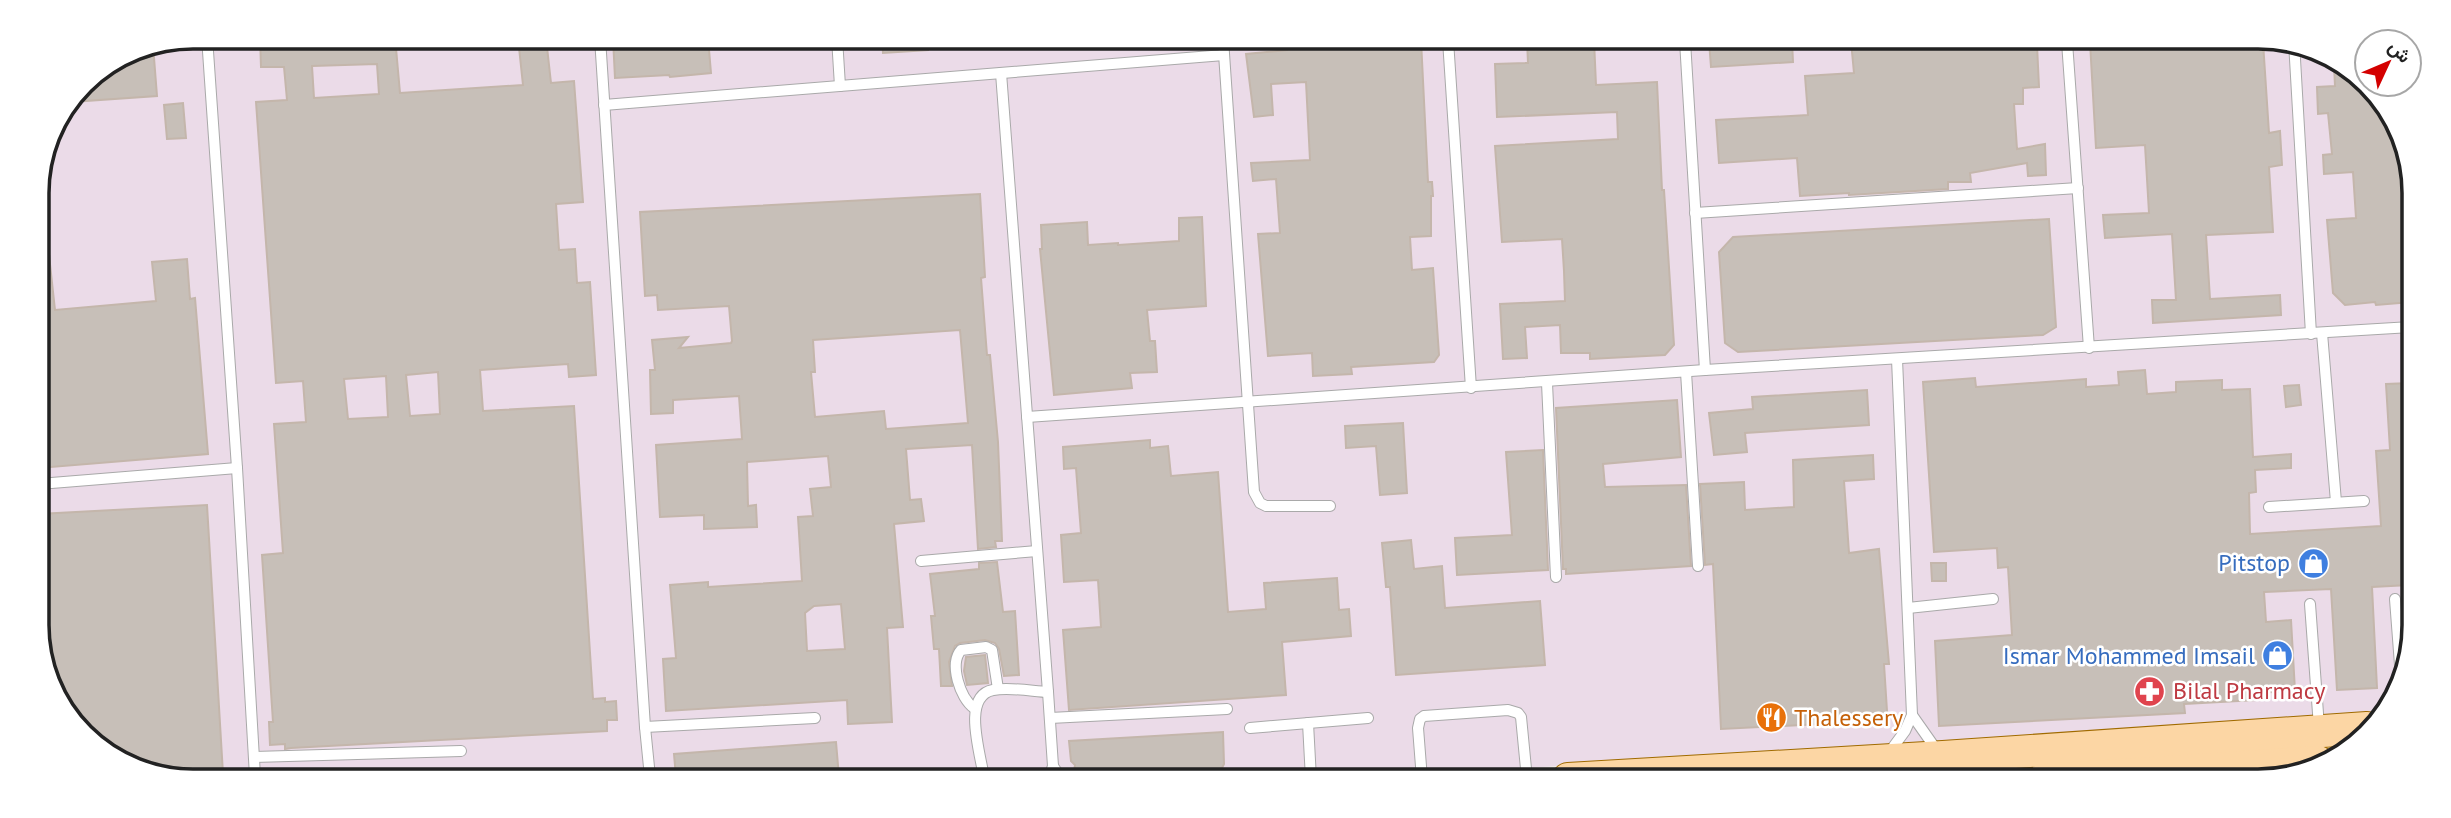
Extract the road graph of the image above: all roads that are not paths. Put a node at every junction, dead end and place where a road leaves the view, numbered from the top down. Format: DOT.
graph roads {
  1 [pos="208,49"];
  2 [pos="601,49"];
  3 [pos="838,49"];
  4 [pos="1224,49"];
  5 [pos="1449,49"];
  6 [pos="1685,49"];
  7 [pos="2068,49"];
  8 [pos="2295,54"];
  9 [pos="1224,55"];
  10 [pos="1001,73"];
  11 [pos="840,86"];
  12 [pos="604,105"];
  13 [pos="2078,188"];
  14 [pos="1695,213"];
  15 [pos="2402,328"];
  16 [pos="2317,334"];
  17 [pos="2089,348"];
  18 [pos="1897,359"];
  19 [pos="1704,370"];
  20 [pos="1686,372"];
  21 [pos="1547,383"];
  22 [pos="1471,388"];
  23 [pos="1246,403"];
  24 [pos="1027,416"];
  25 [pos="237,468"];
  26 [pos="49,483"];
  27 [pos="2364,500"];
  28 [pos="2336,502"];
  29 [pos="1330,506"];
  30 [pos="2269,508"];
  31 [pos="1037,551"];
  32 [pos="921,561"];
  33 [pos="1698,566"];
  34 [pos="1556,577"];
  35 [pos="1993,599"];
  36 [pos="2395,599"];
  37 [pos="2310,604"];
  38 [pos="1908,608"];
  39 [pos="2399,653"];
  40 [pos="998,689"];
  41 [pos="1048,692"];
  42 [pos="974,708"];
  43 [pos="1227,709"];
  44 [pos="1912,715"];
  45 [pos="815,718"];
  46 [pos="1050,718"];
  47 [pos="1368,718"];
  48 [pos="1308,723"];
  49 [pos="645,727"];
  50 [pos="1250,728"];
  51 [pos="2357,729"];
  52 [pos="2319,731"];
  53 [pos="461,751"];
  54 [pos="254,757"];
  55 [pos="1943,757"];
  56 [pos="1884,759"];
  57 [pos="2295,764"];
  58 [pos="1053,766"];
  59 [pos="255,769"];
  60 [pos="649,769"];
  61 [pos="983,769"];
  62 [pos="1052,769"];
  63 [pos="1055,769"];
  64 [pos="1310,769"];
  65 [pos="1421,769"];
  66 [pos="1526,769"];
  67 [pos="1726,769"];
  68 [pos="2211,769"];
  1 -- 25 [label="lane"];
  2 -- 12 [label="lane"];
  3 -- 11 [label="lane"];
  4 -- 9 [label="lane"];
  5 -- 22 [label="lane"];
  6 -- 14 [label="lane"];
  7 -- 13 [label="lane"];
  8 -- 16 [label="lane"];
  9 -- 10 [label="lane"];
  9 -- 23 [label="lane"];
  10 -- 11 [label="lane"];
  10 -- 24 [label="lane"];
  11 -- 12 [label="lane"];
  12 -- 49 [label="lane"];
  13 -- 14 [label="lane"];
  13 -- 17 [label="lane"];
  14 -- 19 [label="lane"];
  15 -- 16 [label="lane"];
  16 -- 17 [label="lane"];
  16 -- 28 [label="lane"];
  17 -- 18 [label="lane"];
  18 -- 19 [label="lane"];
  18 -- 38 [label="lane"];
  19 -- 20 [label="lane"];
  20 -- 21 [label="lane"];
  20 -- 33 [label="lane"];
  21 -- 22 [label="lane"];
  21 -- 34 [label="lane"];
  22 -- 23 [label="lane"];
  23 -- 24 [label="lane"];
  23 -- 29 [label="lane"];
  24 -- 31 [label="lane"];
  25 -- 26 [label="lane"];
  25 -- 54 [label="lane"];
  27 -- 28 [label="lane"];
  28 -- 30 [label="lane"];
  31 -- 32 [label="lane"];
  31 -- 41 [label="lane"];
  35 -- 38 [label="lane"];
  36 -- 39 [label="lane"];
  37 -- 52 [label="lane"];
  38 -- 44 [label="lane"];
  40 -- 41 [label="lane"];
  40 -- 42 [label="lane"];
  40 -- 42 [label="lane"];
  41 -- 46 [label="lane"];
  42 -- 61 [label="lane"];
  43 -- 46 [label="lane"];
  44 -- 55 [label="lane"];
  44 -- 56 [label="lane"];
  45 -- 49 [label="lane"];
  46 -- 58 [label="lane"];
  47 -- 48 [label="lane"];
  48 -- 50 [label="lane"];
  48 -- 64 [label="lane"];
  49 -- 60 [label="lane"];
  51 -- 52 [label="main road"];
  52 -- 55 [label="main road"];
  53 -- 54 [label="lane"];
  54 -- 59 [label="lane"];
  55 -- 56 [label="main road"];
  56 -- 67 [label="main road"];
  57 -- 68 [label="main road"];
  58 -- 62 [label="lane"];
  58 -- 63 [label="lane"];
  65 -- 66 [label="lane"];
}
